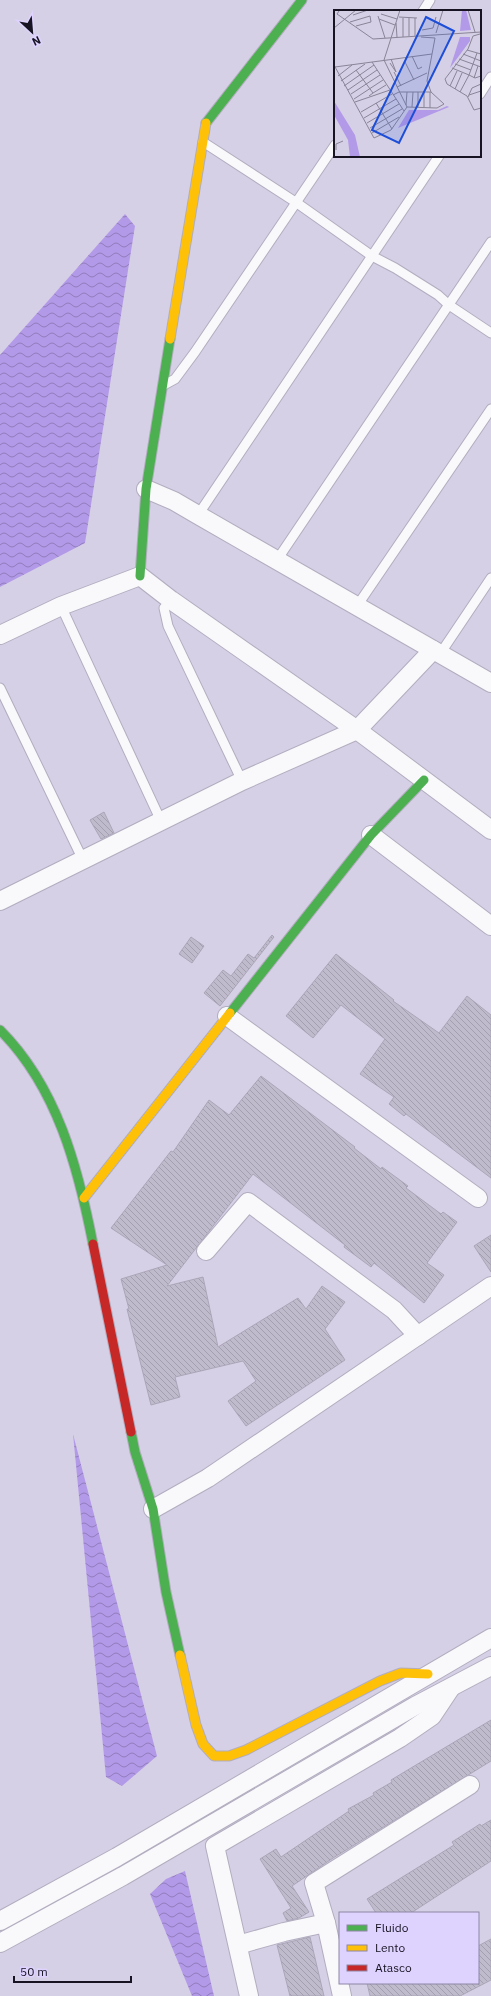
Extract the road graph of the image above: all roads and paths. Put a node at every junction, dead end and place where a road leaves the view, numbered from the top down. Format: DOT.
graph roads {
  1 [pos="302,0"];
  2 [pos="430,0"];
  3 [pos="424,10"];
  4 [pos="491,77"];
  5 [pos="481,92"];
  6 [pos="202,142"];
  7 [pos="334,147"];
  8 [pos="438,157"];
  9 [pos="297,203"];
  10 [pos="491,242"];
  11 [pos="372,256"];
  12 [pos="449,305"];
  13 [pos="491,333"];
  14 [pos="162,386"];
  15 [pos="491,409"];
  16 [pos="146,489"];
  17 [pos="198,515"];
  18 [pos="277,560"];
  19 [pos="140,576"];
  20 [pos="491,578"];
  21 [pos="171,600"];
  22 [pos="61,606"];
  23 [pos="356,606"];
  24 [pos="0,635"];
  25 [pos="436,652"];
  26 [pos="491,683"];
  27 [pos="0,688"];
  28 [pos="357,730"];
  29 [pos="424,780"];
  30 [pos="242,781"];
  31 [pos="161,821"];
  32 [pos="491,830"];
  33 [pos="371,835"];
  34 [pos="83,860"];
  35 [pos="0,901"];
  36 [pos="491,926"];
  37 [pos="227,1016"];
  38 [pos="0,1030"];
  39 [pos="84,1198"];
  40 [pos="478,1198"];
  41 [pos="206,1251"];
  42 [pos="491,1286"];
  43 [pos="418,1336"];
  44 [pos="153,1509"];
  45 [pos="491,1638"];
  46 [pos="491,1666"];
  47 [pos="428,1674"];
  48 [pos="451,1688"];
  49 [pos="470,1785"];
  50 [pos="0,1921"];
  51 [pos="326,1924"];
  52 [pos="0,1943"];
  53 [pos="238,1945"];
  54 [pos="339,1982"];
  55 [pos="339,1984"];
  56 [pos="249,1996"];
  57 [pos="342,1996"];
  1 -- 6 [label="street"];
  2 -- 3 [label="lane"];
  4 -- 5 [label="lane"];
  6 -- 9 [label="lane"];
  6 -- 14 [label="street"];
  7 -- 9 [label="lane"];
  8 -- 11 [label="lane"];
  9 -- 11 [label="lane"];
  9 -- 14 [label="lane"];
  10 -- 12 [label="lane"];
  11 -- 12 [label="lane"];
  11 -- 17 [label="lane"];
  12 -- 13 [label="lane"];
  12 -- 18 [label="lane"];
  14 -- 16 [label="street"];
  15 -- 23 [label="lane"];
  16 -- 17 [label="street"];
  16 -- 19 [label="street"];
  17 -- 18 [label="street"];
  18 -- 23 [label="street"];
  19 -- 21 [label="street"];
  19 -- 22 [label="street"];
  20 -- 25 [label="lane"];
  21 -- 28 [label="street"];
  21 -- 30 [label="lane"];
  22 -- 24 [label="street"];
  22 -- 31 [label="lane"];
  23 -- 25 [label="street"];
  25 -- 26 [label="street"];
  25 -- 28 [label="street"];
  27 -- 34 [label="lane"];
  28 -- 29 [label="street"];
  28 -- 30 [label="street"];
  29 -- 32 [label="street"];
  29 -- 33 [label="street"];
  30 -- 31 [label="street"];
  31 -- 34 [label="street"];
  33 -- 36 [label="street"];
  33 -- 37 [label="street"];
  34 -- 35 [label="street"];
  37 -- 39 [label="street"];
  37 -- 40 [label="street"];
  38 -- 39 [label="street"];
  39 -- 44 [label="street"];
  41 -- 43 [label="street"];
  42 -- 43 [label="street"];
  43 -- 44 [label="street"];
  44 -- 47 [label="street"];
  45 -- 47 [label="street"];
  46 -- 48 [label="street"];
  47 -- 50 [label="street"];
  48 -- 52 [label="street"];
  48 -- 53 [label="street"];
  49 -- 51 [label="street"];
  51 -- 53 [label="street"];
  51 -- 54 [label="street"];
  53 -- 56 [label="street"];
  55 -- 57 [label="street"];
}
